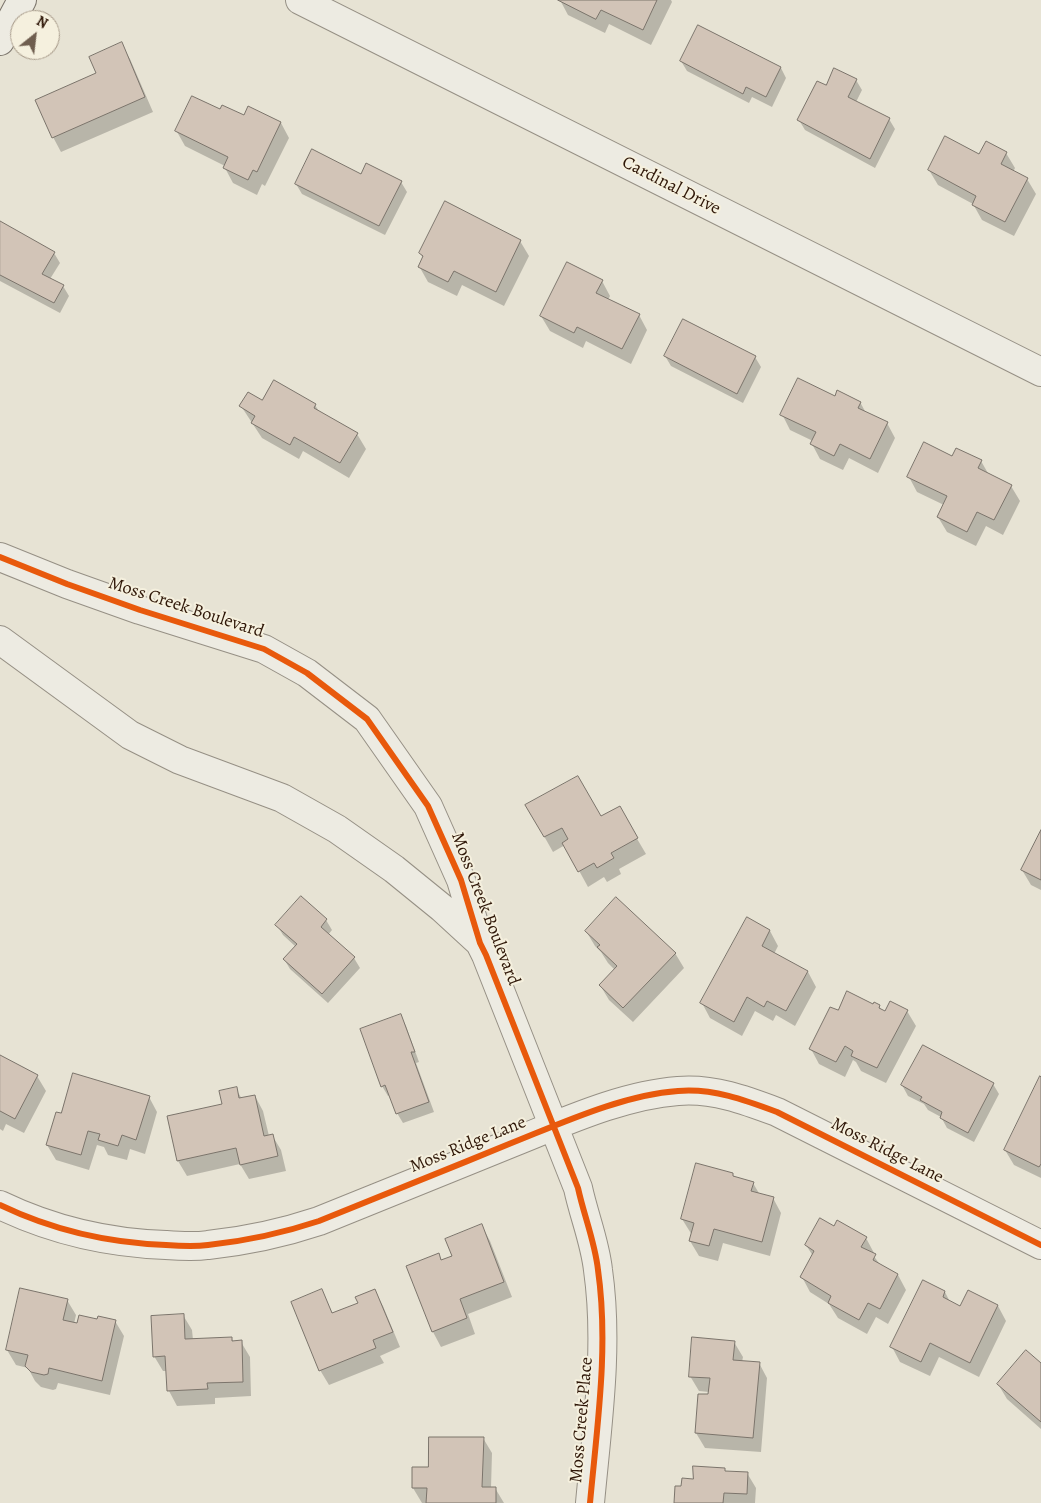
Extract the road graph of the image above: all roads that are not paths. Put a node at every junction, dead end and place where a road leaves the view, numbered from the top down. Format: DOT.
graph roads {
  1 [pos="22,0"];
  2 [pos="300,0"];
  3 [pos="0,40"];
  4 [pos="1041,372"];
  5 [pos="0,557"];
  6 [pos="0,640"];
  7 [pos="480,943"];
  8 [pos="553,1127"];
  9 [pos="0,1205"];
  10 [pos="1041,1245"];
  11 [pos="602,1339"];
  12 [pos="590,1503"];
  1 -- 3 [label="street"];
  2 -- 4 [label="street, Cardinal Drive"];
  5 -- 7 [label="street, Moss Creek Boulevard"];
  6 -- 7 [label="street, Moss Creek Boulevard"];
  7 -- 8 [label="street, Moss Creek Boulevard"];
  8 -- 9 [label="street, Moss Ridge Lane"];
  8 -- 10 [label="street, Moss Ridge Lane"];
  8 -- 11 [label="street, Moss Creek Boulevard"];
  11 -- 12 [label="street, Moss Creek Place"];
}
